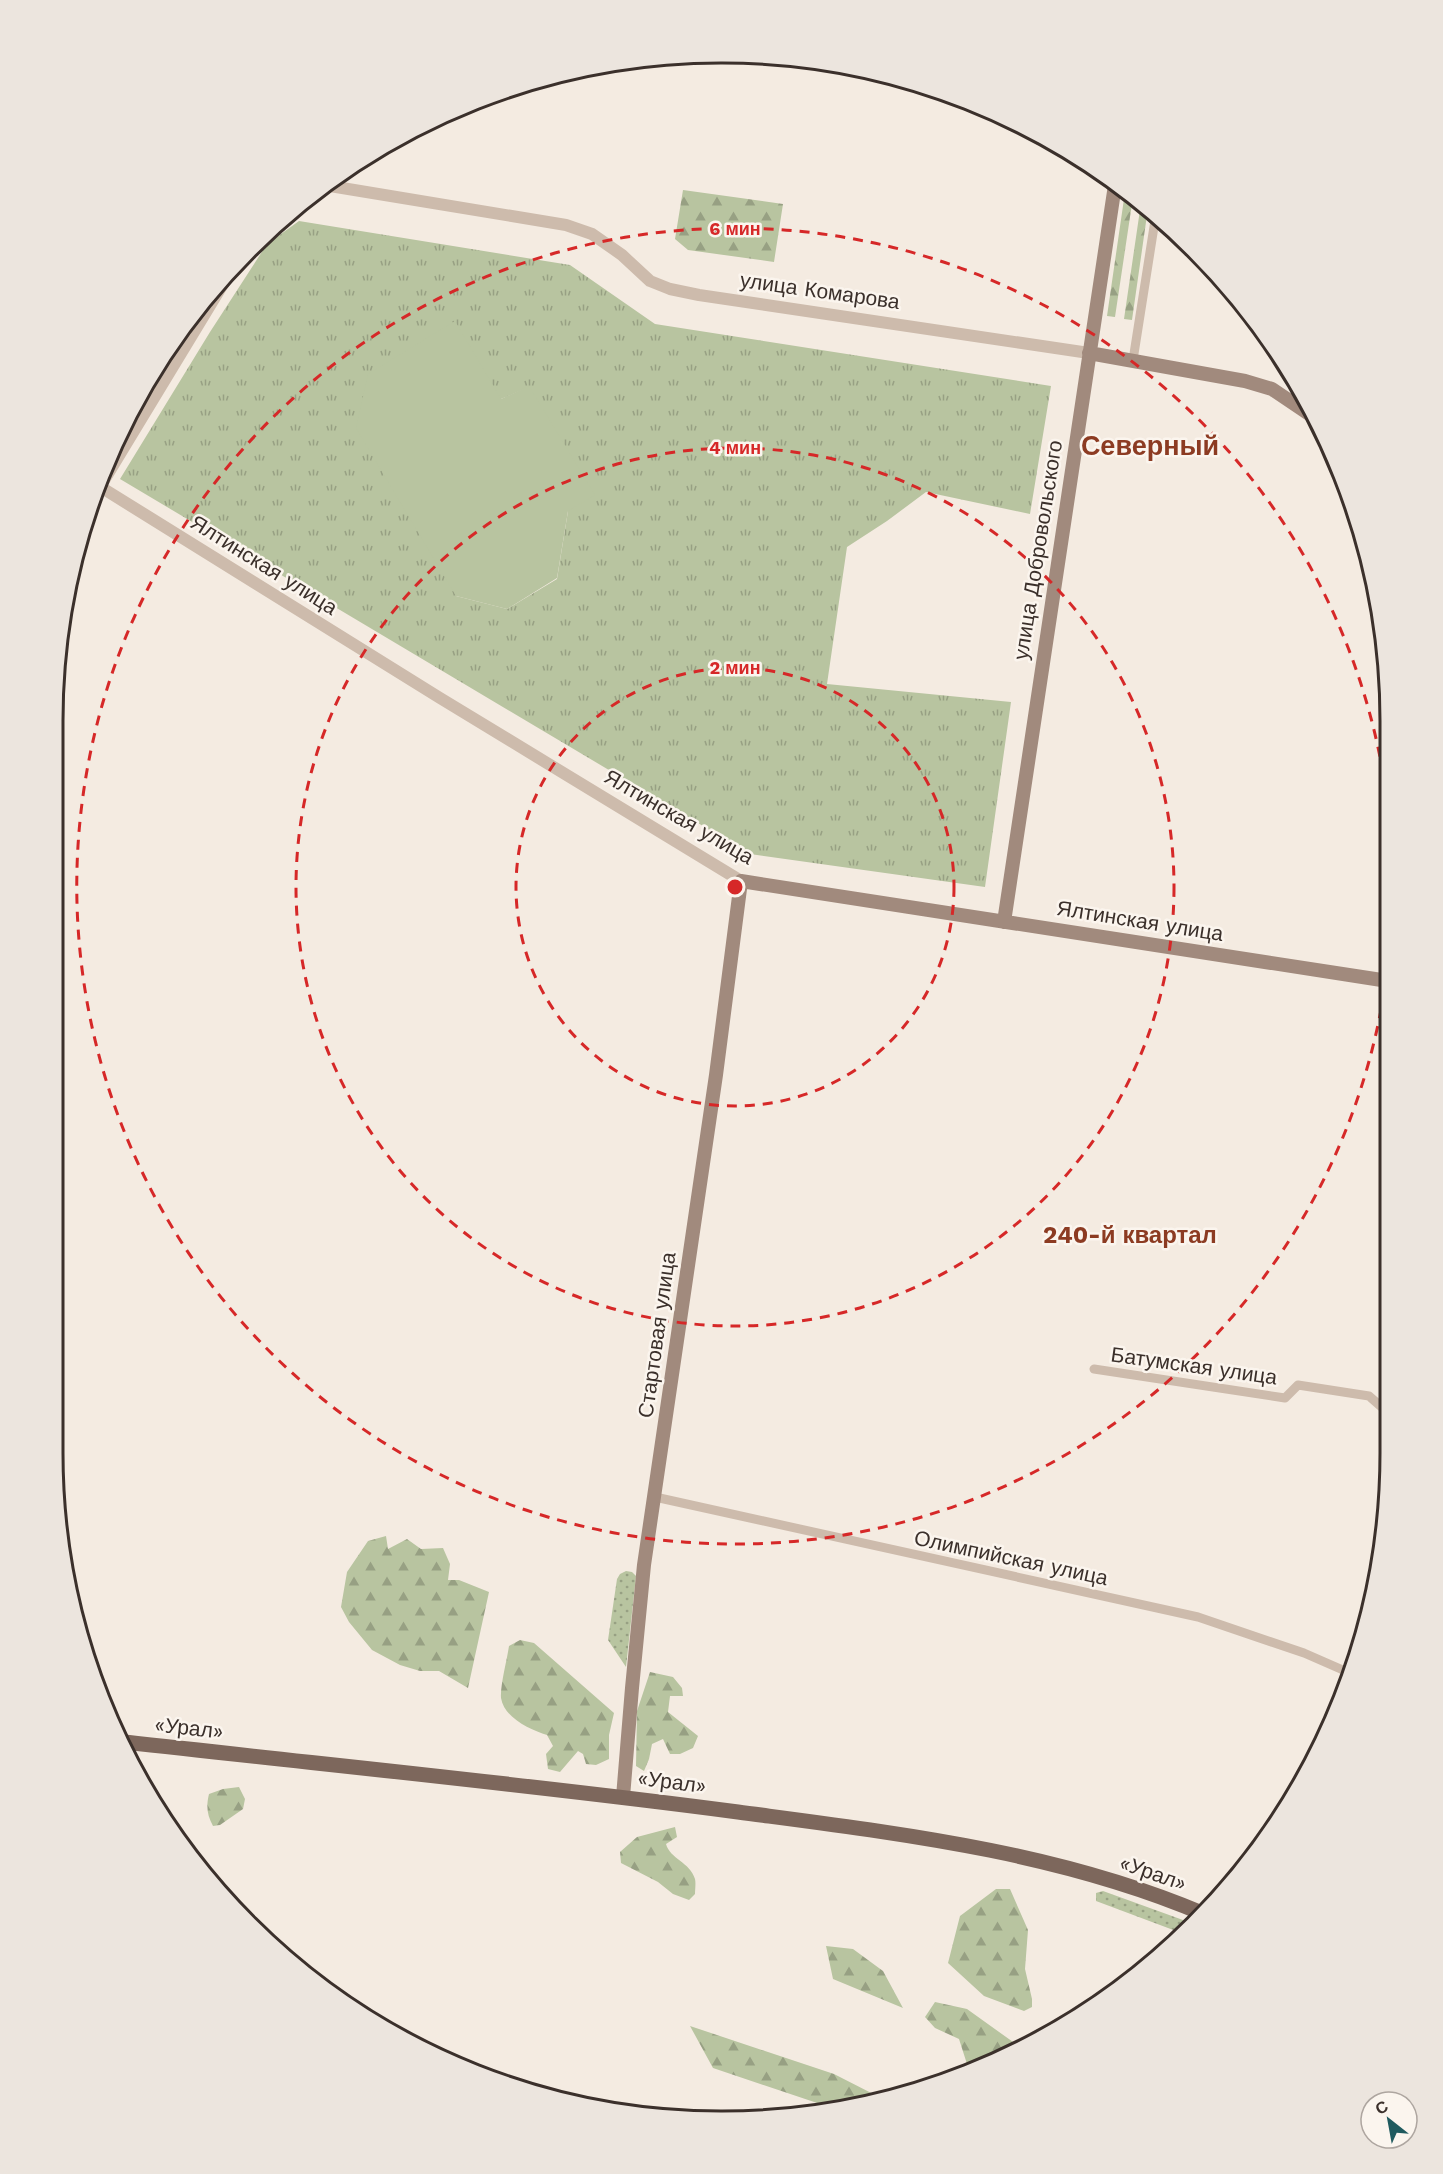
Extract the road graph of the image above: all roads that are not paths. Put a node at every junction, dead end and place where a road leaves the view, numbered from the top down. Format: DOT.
graph roads {
  1 [pos="337,187"];
  2 [pos="1114,193"];
  3 [pos="1154,225"];
  4 [pos="205,313"];
  5 [pos="1089,353"];
  6 [pos="1133,360"];
  7 [pos="1301,408"];
  8 [pos="123,448"];
  9 [pos="105,491"];
  10 [pos="741,880"];
  11 [pos="1004,922"];
  12 [pos="1380,980"];
  13 [pos="1094,1369"];
  14 [pos="1380,1406"];
  15 [pos="655,1497"];
  16 [pos="1343,1670"];
  17 [pos="130,1743"];
  18 [pos="623,1797"];
  19 [pos="1195,1910"];
  1 -- 5 [label="street, улица Комарова"];
  2 -- 5 [label="main road, улица Добровольского"];
  3 -- 6 [label="street"];
  4 -- 8 [label="street"];
  5 -- 6 [label="main road, улица Комарова"];
  5 -- 11 [label="main road, улица Добровольского"];
  6 -- 7 [label="main road, улица Комарова"];
  9 -- 10 [label="street, Ялтинская улица"];
  10 -- 11 [label="main road, Ялтинская улица"];
  10 -- 15 [label="main road, Стартовая улица"];
  11 -- 12 [label="main road, Ялтинская улица"];
  13 -- 14 [label="street, Батумская улица"];
  15 -- 16 [label="street, Олимпийская улица"];
  15 -- 18 [label="main road, Стартовая улица"];
  17 -- 18 [label="main road, «Урал»"];
  18 -- 19 [label="main road, «Урал»"];
}
